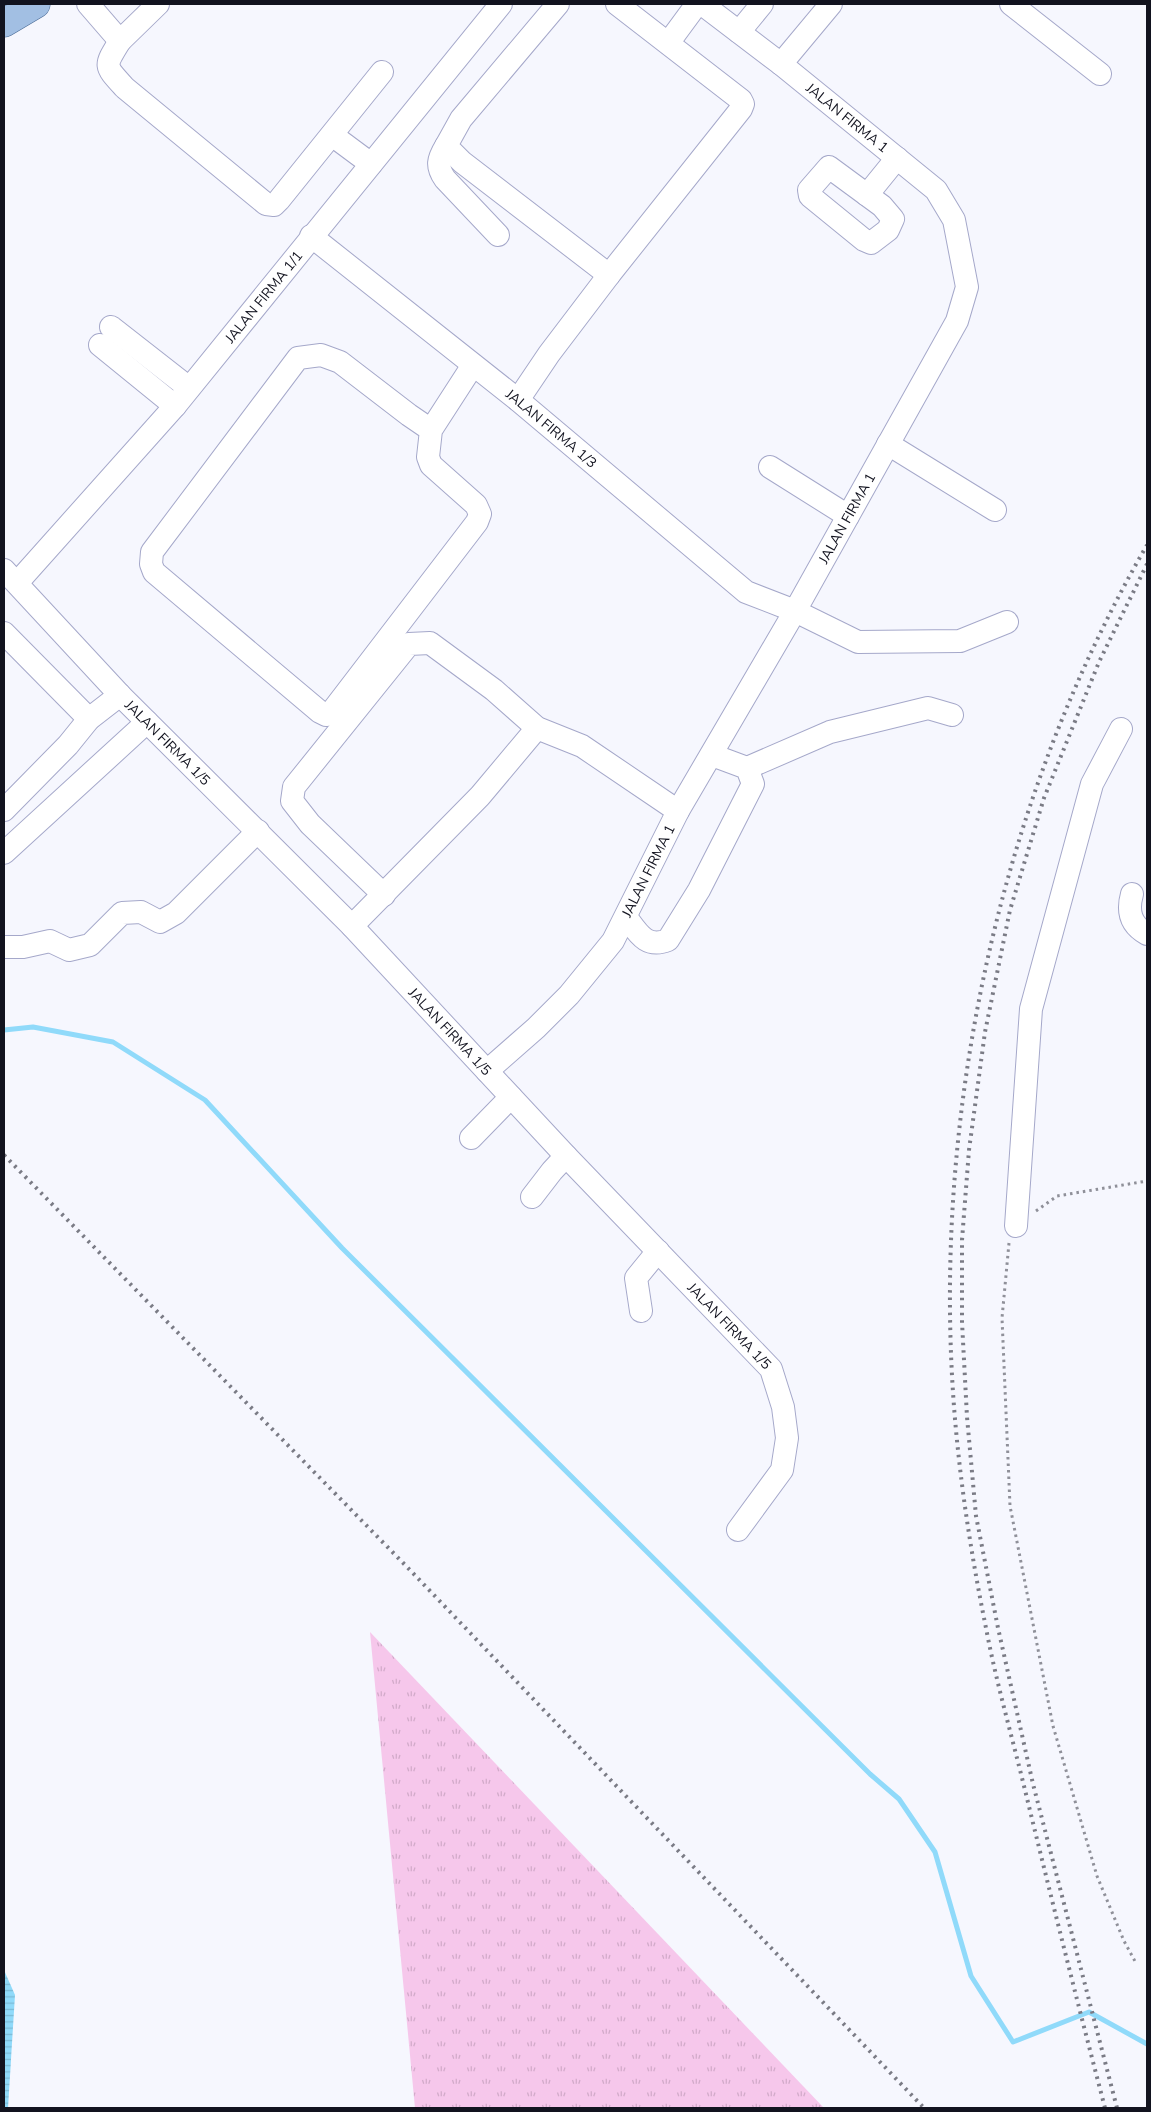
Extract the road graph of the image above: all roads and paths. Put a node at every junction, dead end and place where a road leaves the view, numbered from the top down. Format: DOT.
graph roads {
  1 [pos="36,4"];
  2 [pos="88,4"];
  3 [pos="158,4"];
  4 [pos="501,4"];
  5 [pos="558,4"];
  6 [pos="617,4"];
  7 [pos="697,4"];
  8 [pos="702,4"];
  9 [pos="762,4"];
  10 [pos="831,4"];
  11 [pos="1011,4"];
  12 [pos="4,24"];
  13 [pos="739,32"];
  14 [pos="120,40"];
  15 [pos="669,42"];
  16 [pos="781,64"];
  17 [pos="382,72"];
  18 [pos="1100,74"];
  19 [pos="332,134"];
  20 [pos="446,146"];
  21 [pos="897,158"];
  22 [pos="371,164"];
  23 [pos="867,195"];
  24 [pos="498,235"];
  25 [pos="311,236"];
  26 [pos="609,276"];
  27 [pos="473,365"];
  28 [pos="189,388"];
  29 [pos="518,400"];
  30 [pos="175,406"];
  31 [pos="431,430"];
  32 [pos="888,444"];
  33 [pos="770,467"];
  34 [pos="995,510"];
  35 [pos="848,516"];
  36 [pos="10,576"];
  37 [pos="795,612"];
  38 [pos="1006,622"];
  39 [pos="4,633"];
  40 [pos="120,695"];
  41 [pos="952,715"];
  42 [pos="89,719"];
  43 [pos="148,722"];
  44 [pos="537,728"];
  45 [pos="1121,729"];
  46 [pos="712,755"];
  47 [pos="747,768"];
  48 [pos="4,810"];
  49 [pos="678,811"];
  50 [pos="258,831"];
  51 [pos="4,852"];
  52 [pos="1132,894"];
  53 [pos="384,895"];
  54 [pos="626,918"];
  55 [pos="352,926"];
  56 [pos="1147,934"];
  57 [pos="4,947"];
  58 [pos="487,1071"];
  59 [pos="511,1097"];
  60 [pos="471,1138"];
  61 [pos="566,1156"];
  62 [pos="1147,1180"];
  63 [pos="532,1197"];
  64 [pos="1016,1226"];
  65 [pos="658,1251"];
  66 [pos="641,1311"];
  67 [pos="738,1530"];
  68 [pos="1136,1963"];
  1 -- 12 [label="main road"];
  2 -- 14 [label="street"];
  3 -- 14 [label="street"];
  4 -- 22 [label="street, JALAN FIRMA 1/1"];
  5 -- 20 [label="street"];
  6 -- 15 [label="street"];
  7 -- 15 [label="street"];
  8 -- 13 [label="street, JALAN FIRMA 1"];
  9 -- 13 [label="street"];
  10 -- 16 [label="street"];
  11 -- 18 [label="street"];
  13 -- 16 [label="street, JALAN FIRMA 1"];
  14 -- 19 [label="street"];
  15 -- 26 [label="street"];
  16 -- 21 [label="street, JALAN FIRMA 1"];
  17 -- 19 [label="street"];
  19 -- 22 [label="street"];
  20 -- 24 [label="street"];
  20 -- 26 [label="street"];
  21 -- 23 [label="street"];
  21 -- 32 [label="street, JALAN FIRMA 1"];
  22 -- 25 [label="street, JALAN FIRMA 1/1"];
  25 -- 27 [label="street, JALAN FIRMA 1/3"];
  25 -- 28 [label="street, JALAN FIRMA 1/1"];
  26 -- 29 [label="street"];
  27 -- 29 [label="street, JALAN FIRMA 1/3"];
  27 -- 31 [label="street"];
  28 -- 30 [label="street, JALAN FIRMA 1/1"];
  28 -- 30 [label="street"];
  29 -- 37 [label="street, JALAN FIRMA 1/3"];
  30 -- 36 [label="street, JALAN FIRMA 1/1"];
  31 -- 31 [label="street"];
  32 -- 34 [label="street"];
  32 -- 35 [label="street, JALAN FIRMA 1"];
  33 -- 35 [label="street"];
  35 -- 37 [label="street, JALAN FIRMA 1"];
  36 -- 40 [label="street, JALAN FIRMA 1/5"];
  37 -- 38 [label="street, JALAN FIRMA 1/3"];
  37 -- 46 [label="street, JALAN FIRMA 1"];
  39 -- 42 [label="street"];
  40 -- 42 [label="street"];
  40 -- 43 [label="street, JALAN FIRMA 1/5"];
  41 -- 47 [label="street"];
  42 -- 48 [label="street"];
  43 -- 50 [label="street, JALAN FIRMA 1/5"];
  43 -- 51 [label="street"];
  44 -- 49 [label="street"];
  44 -- 53 [label="street"];
  44 -- 53 [label="street"];
  45 -- 64 [label="street"];
  46 -- 47 [label="street"];
  46 -- 49 [label="street, JALAN FIRMA 1"];
  47 -- 54 [label="street"];
  49 -- 54 [label="street, JALAN FIRMA 1"];
  50 -- 55 [label="street, JALAN FIRMA 1/5"];
  50 -- 57 [label="street"];
  52 -- 56 [label="street"];
  53 -- 55 [label="street"];
  54 -- 58 [label="street, JALAN FIRMA 1"];
  55 -- 58 [label="street, JALAN FIRMA 1/5"];
  58 -- 59 [label="street, JALAN FIRMA 1/5"];
  59 -- 60 [label="street"];
  59 -- 61 [label="street, JALAN FIRMA 1/5"];
  61 -- 63 [label="street"];
  61 -- 65 [label="street, JALAN FIRMA 1/5"];
  62 -- 64 [label="path"];
  64 -- 68 [label="path"];
  65 -- 66 [label="street"];
  65 -- 67 [label="street, JALAN FIRMA 1/5"];
}
